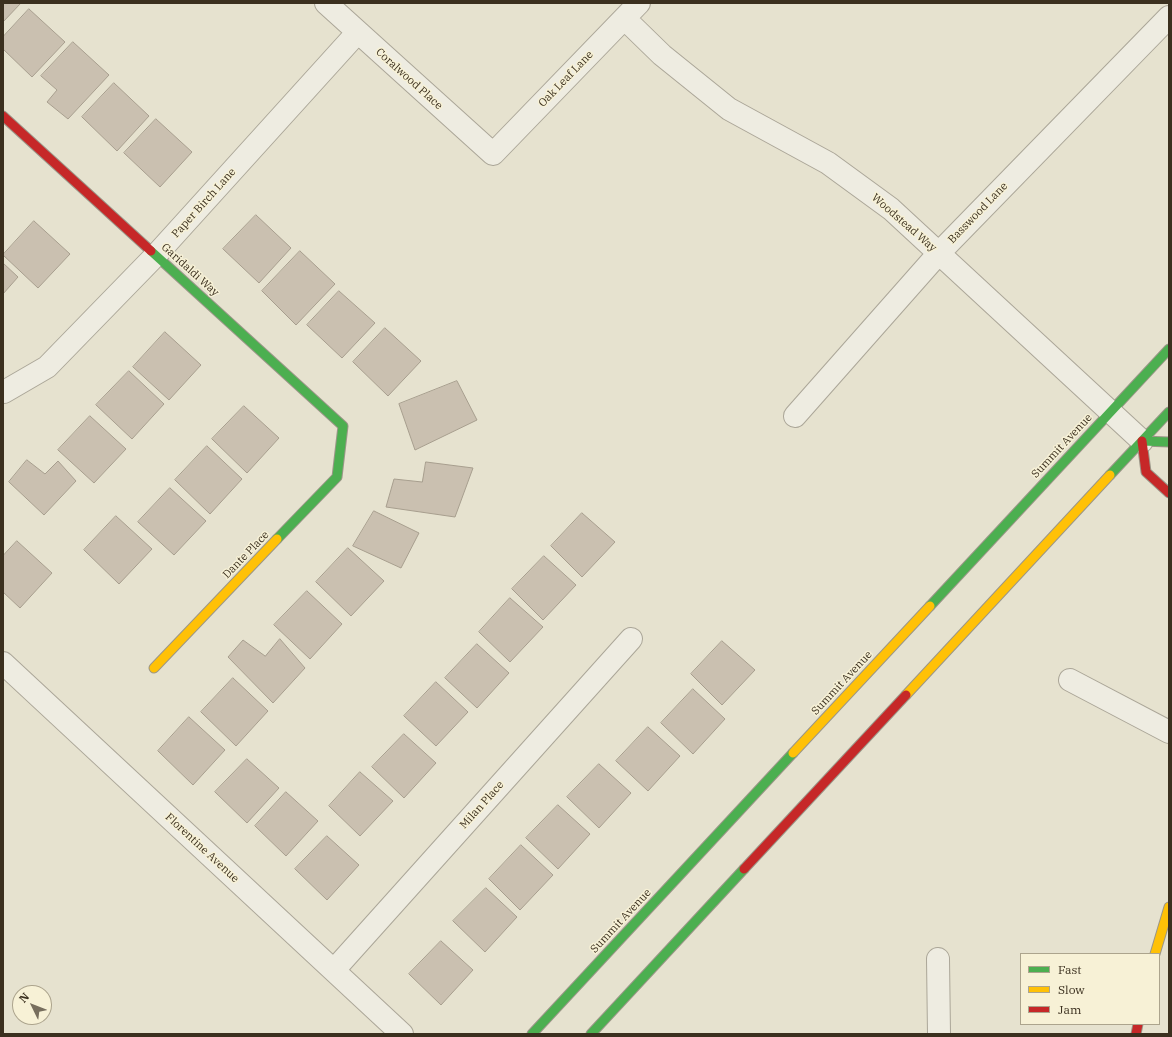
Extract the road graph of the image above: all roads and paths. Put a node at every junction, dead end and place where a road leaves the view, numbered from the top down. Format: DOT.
graph roads {
  1 [pos="326,3"];
  2 [pos="632,11"];
  3 [pos="1169,17"];
  4 [pos="357,33"];
  5 [pos="3,116"];
  6 [pos="493,154"];
  7 [pos="939,253"];
  8 [pos="156,255"];
  9 [pos="1169,349"];
  10 [pos="4,392"];
  11 [pos="1110,412"];
  12 [pos="1169,412"];
  13 [pos="795,416"];
  14 [pos="1142,441"];
  15 [pos="1169,442"];
  16 [pos="340,451"];
  17 [pos="1169,493"];
  18 [pos="631,639"];
  19 [pos="3,663"];
  20 [pos="154,668"];
  21 [pos="1070,680"];
  22 [pos="1169,732"];
  23 [pos="1169,907"];
  24 [pos="1155,953"];
  25 [pos="938,959"];
  26 [pos="334,970"];
  27 [pos="402,1034"];
  28 [pos="532,1034"];
  29 [pos="591,1034"];
  30 [pos="939,1034"];
  1 -- 4 [label="street, Coralwood Place"];
  2 -- 6 [label="street, Oak Leaf Lane"];
  2 -- 7 [label="street, Woodstead Way"];
  3 -- 7 [label="street, Basswood Lane"];
  4 -- 6 [label="street, Coralwood Place"];
  4 -- 8 [label="street, Paper Birch Lane"];
  5 -- 8 [label="main road, Garidaldi Way"];
  7 -- 11 [label="street, Woodstead Way"];
  7 -- 13 [label="street, Basswood Lane"];
  8 -- 10 [label="street, Paper Birch Lane"];
  8 -- 16 [label="main road, Garidaldi Way"];
  9 -- 11 [label="main road, Summit Avenue"];
  11 -- 14 [label="street, Woodstead Way"];
  11 -- 28 [label="main road, Summit Avenue"];
  12 -- 14 [label="main road"];
  14 -- 15 [label="main road"];
  14 -- 17 [label="main road"];
  14 -- 29 [label="main road"];
  16 -- 20 [label="main road, Dante Place"];
  18 -- 26 [label="street, Milan Place"];
  19 -- 26 [label="street, Florentine Avenue"];
  21 -- 22 [label="street"];
  23 -- 24 [label="main road"];
  25 -- 30 [label="street"];
  26 -- 27 [label="street, Florentine Avenue"];
}
